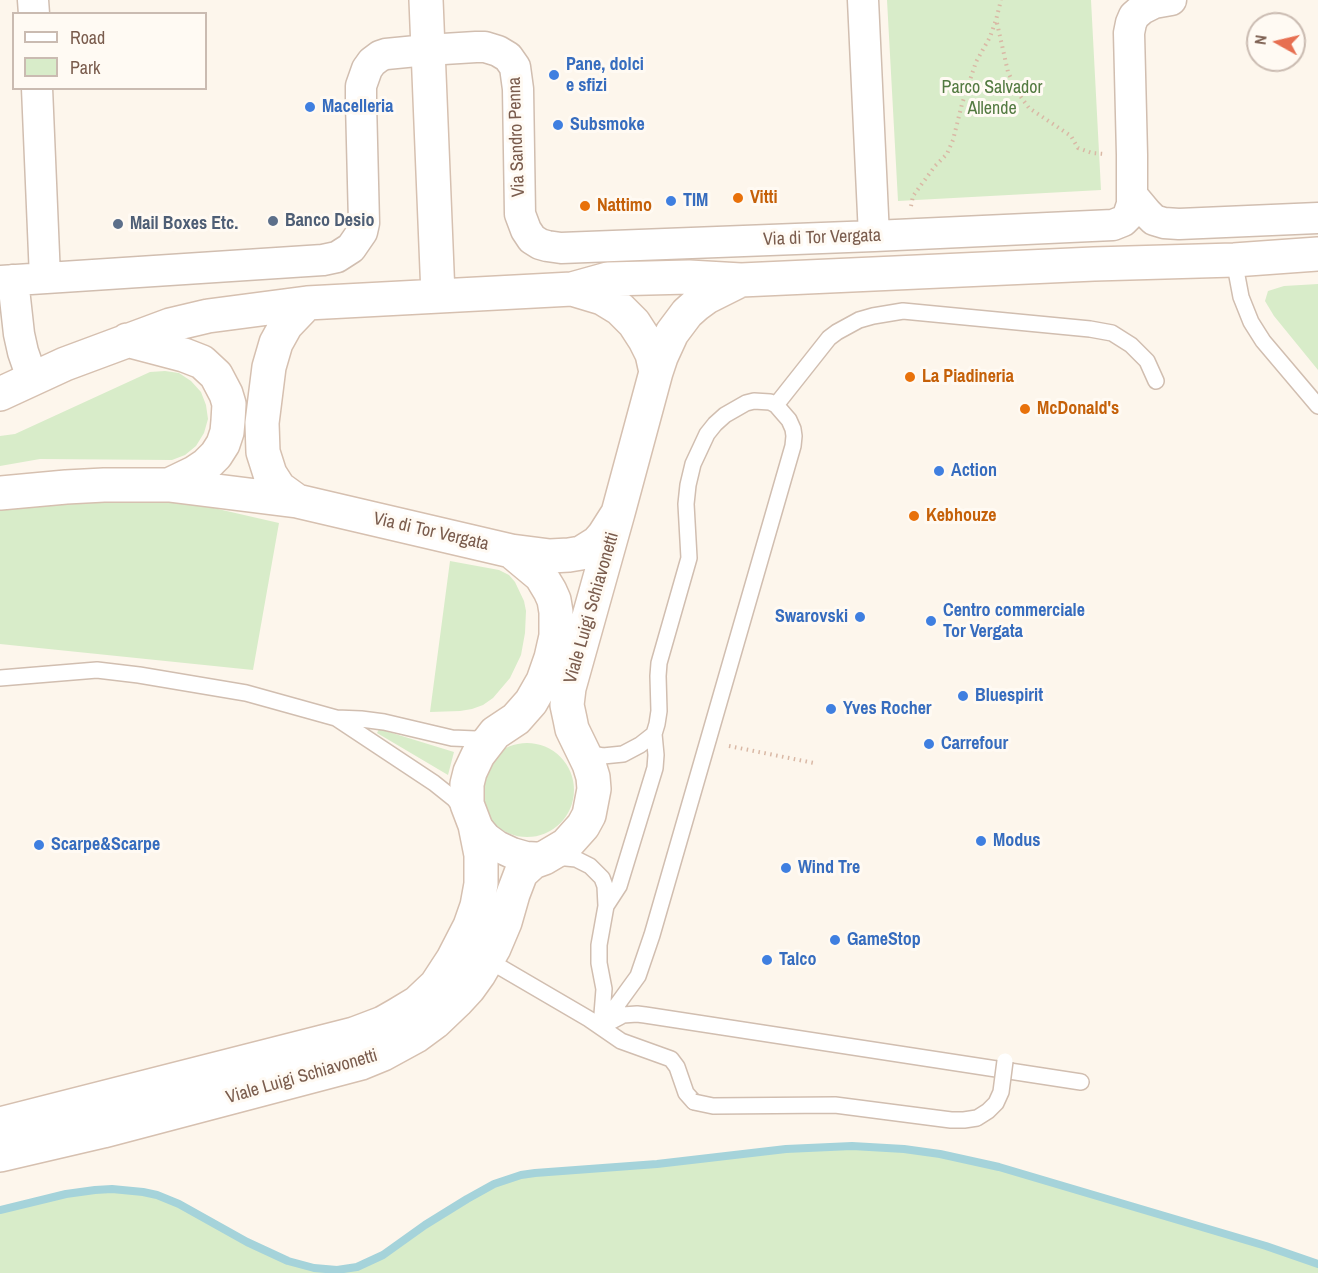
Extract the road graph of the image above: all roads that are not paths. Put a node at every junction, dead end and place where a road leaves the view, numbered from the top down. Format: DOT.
graph roads {
  1 [pos="426,0"];
  2 [pos="862,0"];
  3 [pos="1170,0"];
  4 [pos="427,50"];
  5 [pos="37,90"];
  6 [pos="1128,208"];
  7 [pos="1318,218"];
  8 [pos="1093,226"];
  9 [pos="526,230"];
  10 [pos="874,236"];
  11 [pos="1318,254"];
  12 [pos="1234,260"];
  13 [pos="1094,264"];
  14 [pos="45,278"];
  15 [pos="741,280"];
  16 [pos="7,281"];
  17 [pos="572,289"];
  18 [pos="438,295"];
  19 [pos="307,303"];
  20 [pos="127,340"];
  21 [pos="656,372"];
  22 [pos="32,378"];
  23 [pos="1156,381"];
  24 [pos="0,394"];
  25 [pos="776,405"];
  26 [pos="1318,406"];
  27 [pos="169,485"];
  28 [pos="0,493"];
  29 [pos="297,501"];
  30 [pos="618,513"];
  31 [pos="511,551"];
  32 [pos="2,678"];
  33 [pos="336,718"];
  34 [pos="495,734"];
  35 [pos="654,734"];
  36 [pos="585,753"];
  37 [pos="475,825"];
  38 [pos="544,858"];
  39 [pos="606,906"];
  40 [pos="488,960"];
  41 [pos="601,1027"];
  42 [pos="1005,1061"];
  43 [pos="1081,1082"];
  44 [pos="0,1124"];
  45 [pos="0,1155"];
  1 -- 4 [label="street"];
  2 -- 10 [label="street"];
  3 -- 6 [label="street"];
  4 -- 9 [label="street, Via Sandro Penna"];
  4 -- 14 [label="street, Via Sandro Penna"];
  4 -- 18 [label="street"];
  5 -- 14 [label="street"];
  6 -- 7 [label="street"];
  6 -- 8 [label="street, Via di Tor Vergata"];
  8 -- 10 [label="street, Via di Tor Vergata"];
  8 -- 13 [label="street"];
  9 -- 10 [label="street, Via di Tor Vergata"];
  11 -- 12 [label="street, Via di Tor Vergata"];
  12 -- 13 [label="street, Via di Tor Vergata"];
  12 -- 26 [label="lane"];
  13 -- 15 [label="street, Via di Tor Vergata"];
  14 -- 16 [label="street"];
  15 -- 17 [label="street, Via di Tor Vergata"];
  15 -- 21 [label="street, Via di Tor Vergata"];
  16 -- 22 [label="street"];
  17 -- 18 [label="street, Via di Tor Vergata"];
  17 -- 21 [label="street, Via di Tor Vergata"];
  18 -- 19 [label="street, Via di Tor Vergata"];
  19 -- 20 [label="street, Via di Tor Vergata"];
  19 -- 29 [label="street, Via di Tor Vergata"];
  20 -- 22 [label="street, Via di Tor Vergata"];
  20 -- 27 [label="street"];
  21 -- 30 [label="street, Via di Tor Vergata"];
  22 -- 24 [label="street, Via di Tor Vergata"];
  23 -- 25 [label="lane"];
  25 -- 35 [label="lane"];
  25 -- 41 [label="lane"];
  27 -- 28 [label="street, Via di Tor Vergata"];
  27 -- 29 [label="street, Via di Tor Vergata"];
  29 -- 31 [label="street, Via di Tor Vergata"];
  30 -- 31 [label="street, Via di Tor Vergata"];
  30 -- 36 [label="street, Viale Luigi Schiavonetti"];
  31 -- 34 [label="street, Viale Luigi Schiavonetti"];
  32 -- 33 [label="lane"];
  33 -- 34 [label="lane"];
  33 -- 37 [label="lane"];
  34 -- 37 [label="street, Viale Luigi Schiavonetti"];
  35 -- 36 [label="lane"];
  35 -- 39 [label="lane"];
  36 -- 38 [label="street, Viale Luigi Schiavonetti"];
  37 -- 38 [label="street, Viale Luigi Schiavonetti"];
  37 -- 44 [label="street, Viale Luigi Schiavonetti"];
  38 -- 39 [label="lane"];
  38 -- 40 [label="street, Viale Luigi Schiavonetti"];
  39 -- 41 [label="lane"];
  40 -- 41 [label="lane"];
  40 -- 45 [label="street, Viale Luigi Schiavonetti"];
  41 -- 42 [label="lane, bridge"];
  41 -- 43 [label="lane"];
}
